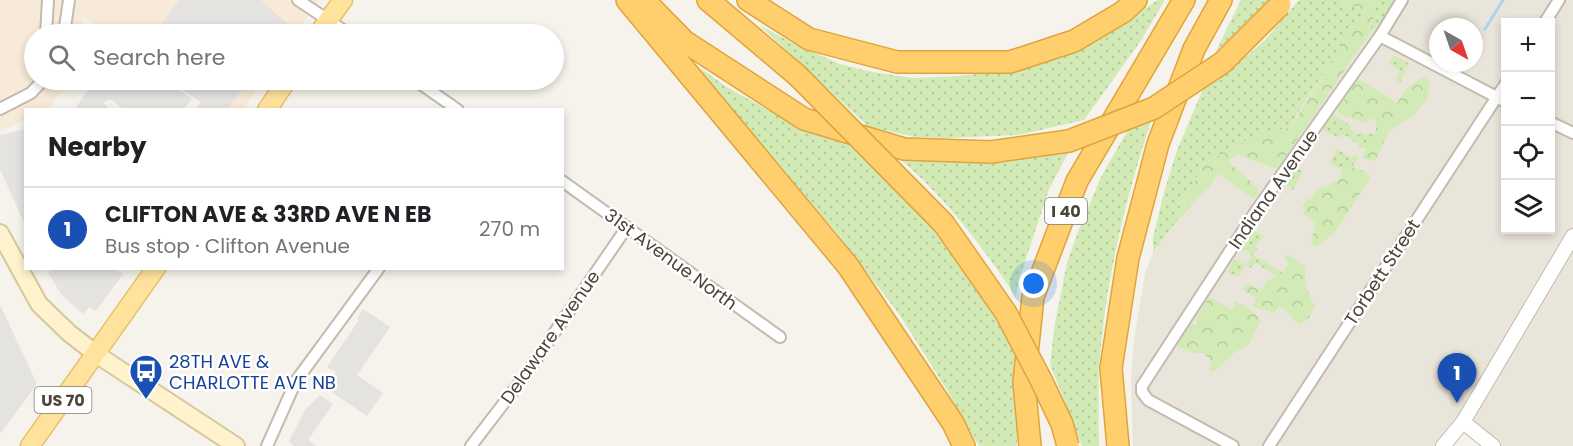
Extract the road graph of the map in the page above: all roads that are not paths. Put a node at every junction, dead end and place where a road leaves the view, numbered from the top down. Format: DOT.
graph roads {
  1 [pos="48,0"];
  2 [pos="69,0"];
  3 [pos="298,0"];
  4 [pos="343,0"];
  5 [pos="627,0"];
  6 [pos="644,0"];
  7 [pos="708,0"];
  8 [pos="748,0"];
  9 [pos="1136,0"];
  10 [pos="1184,0"];
  11 [pos="1221,0"];
  12 [pos="1402,0"];
  13 [pos="1559,0"];
  14 [pos="1282,3"];
  15 [pos="1548,18"];
  16 [pos="47,24"];
  17 [pos="65,24"];
  18 [pos="320,24"];
  19 [pos="325,24"];
  20 [pos="1380,36"];
  21 [pos="34,90"];
  22 [pos="280,90"];
  23 [pos="429,90"];
  24 [pos="1501,99"];
  25 [pos="0,108"];
  26 [pos="268,108"];
  27 [pos="455,108"];
  28 [pos="1555,124"];
  29 [pos="1573,132"];
  30 [pos="564,182"];
  31 [pos="627,227"];
  32 [pos="0,232"];
  33 [pos="1573,236"];
  34 [pos="155,270"];
  35 [pos="378,270"];
  36 [pos="780,337"];
  37 [pos="96,354"];
  38 [pos="1463,422"];
  39 [pos="30,446"];
  40 [pos="236,446"];
  41 [pos="267,446"];
  42 [pos="471,446"];
  43 [pos="964,446"];
  44 [pos="1030,446"];
  45 [pos="1068,446"];
  46 [pos="1118,446"];
  47 [pos="1233,446"];
  48 [pos="1269,446"];
  49 [pos="1443,446"];
  50 [pos="1493,446"];
  1 -- 16 [label="street"];
  2 -- 17 [label="street"];
  3 -- 18 [label="street"];
  4 -- 19 [label="main road"];
  5 -- 43 [label="highway"];
  6 -- 14 [label="highway, bridge"];
  7 -- 45 [label="highway, bridge"];
  8 -- 9 [label="highway"];
  10 -- 44 [label="highway, I 40"];
  11 -- 46 [label="highway"];
  12 -- 20 [label="street, Indiana Avenue"];
  13 -- 15 [label="street"];
  20 -- 24 [label="street"];
  20 -- 47 [label="street, Indiana Avenue"];
  21 -- 25 [label="street"];
  22 -- 26 [label="main road"];
  23 -- 27 [label="street"];
  24 -- 48 [label="street, Torbett Street"];
  28 -- 29 [label="street"];
  30 -- 31 [label="street, 31st Avenue North"];
  31 -- 36 [label="street, 31st Avenue North"];
  31 -- 42 [label="street, Delaware Avenue"];
  32 -- 37 [label="main road"];
  33 -- 38 [label="street"];
  34 -- 37 [label="main road, US 70"];
  35 -- 41 [label="street"];
  37 -- 39 [label="main road, US 70"];
  37 -- 40 [label="main road"];
  38 -- 49 [label="street"];
  38 -- 50 [label="street"];
}
